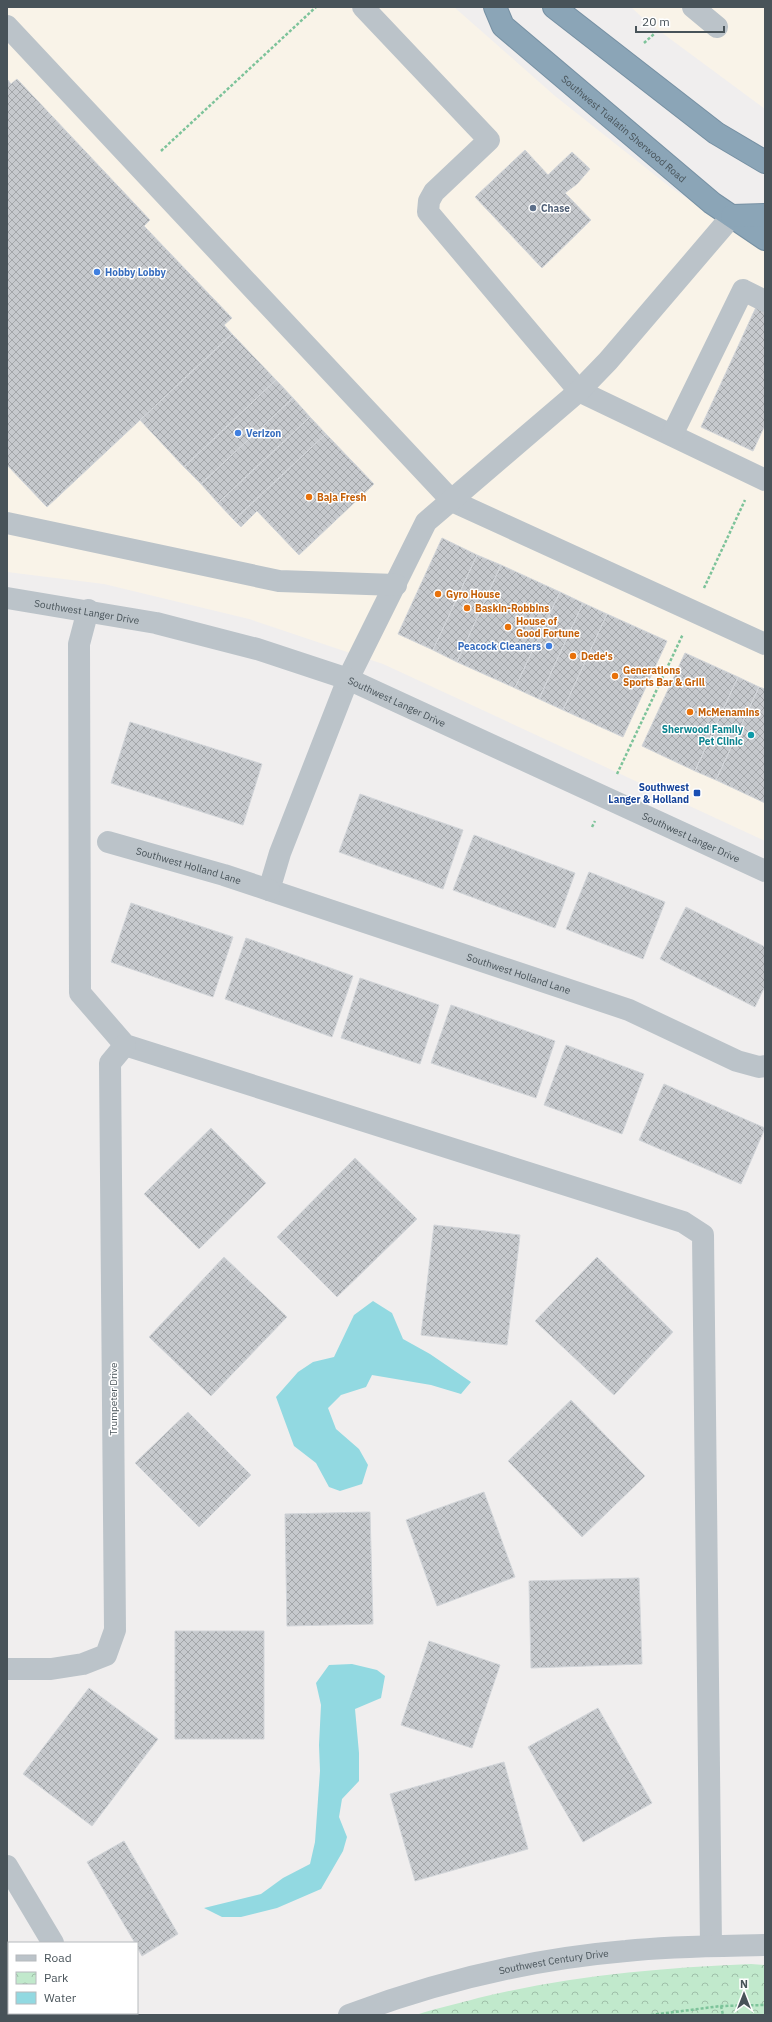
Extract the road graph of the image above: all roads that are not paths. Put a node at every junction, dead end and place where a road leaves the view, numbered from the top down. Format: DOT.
graph roads {
  1 [pos="363,7"];
  2 [pos="495,7"];
  3 [pos="554,7"];
  4 [pos="693,7"];
  5 [pos="7,26"];
  6 [pos="717,27"];
  7 [pos="765,162"];
  8 [pos="765,215"];
  9 [pos="732,216"];
  10 [pos="765,239"];
  11 [pos="765,301"];
  12 [pos="579,390"];
  13 [pos="672,435"];
  14 [pos="765,480"];
  15 [pos="452,500"];
  16 [pos="7,523"];
  17 [pos="396,585"];
  18 [pos="7,598"];
  19 [pos="88,610"];
  20 [pos="765,644"];
  21 [pos="348,679"];
  22 [pos="108,842"];
  23 [pos="765,871"];
  24 [pos="269,890"];
  25 [pos="125,1045"];
  26 [pos="765,1066"];
  27 [pos="7,1669"];
  28 [pos="7,1866"];
  29 [pos="53,1942"];
  30 [pos="765,1945"];
  31 [pos="711,1946"];
  32 [pos="349,2015"];
  1 -- 12 [label="street"];
  2 -- 9 [label="highway, Southwest Tualatin Sherwood Road"];
  3 -- 7 [label="highway"];
  4 -- 6 [label="street"];
  5 -- 15 [label="street"];
  8 -- 9 [label="highway"];
  9 -- 10 [label="highway, Southwest Tualatin Sherwood Road"];
  9 -- 12 [label="street"];
  11 -- 13 [label="street"];
  12 -- 13 [label="street"];
  12 -- 15 [label="street"];
  13 -- 14 [label="street"];
  15 -- 17 [label="street"];
  15 -- 20 [label="street"];
  16 -- 17 [label="street"];
  17 -- 21 [label="street"];
  18 -- 19 [label="street, Southwest Langer Drive"];
  19 -- 21 [label="street, Southwest Langer Drive"];
  19 -- 25 [label="street"];
  21 -- 23 [label="street, Southwest Langer Drive"];
  21 -- 24 [label="street"];
  22 -- 24 [label="street, Southwest Holland Lane"];
  24 -- 26 [label="street, Southwest Holland Lane"];
  25 -- 27 [label="street, Trumpeter Drive"];
  25 -- 31 [label="street"];
  28 -- 29 [label="street"];
  30 -- 31 [label="street, Southwest Century Drive"];
  31 -- 32 [label="street, Southwest Century Drive"];
}
